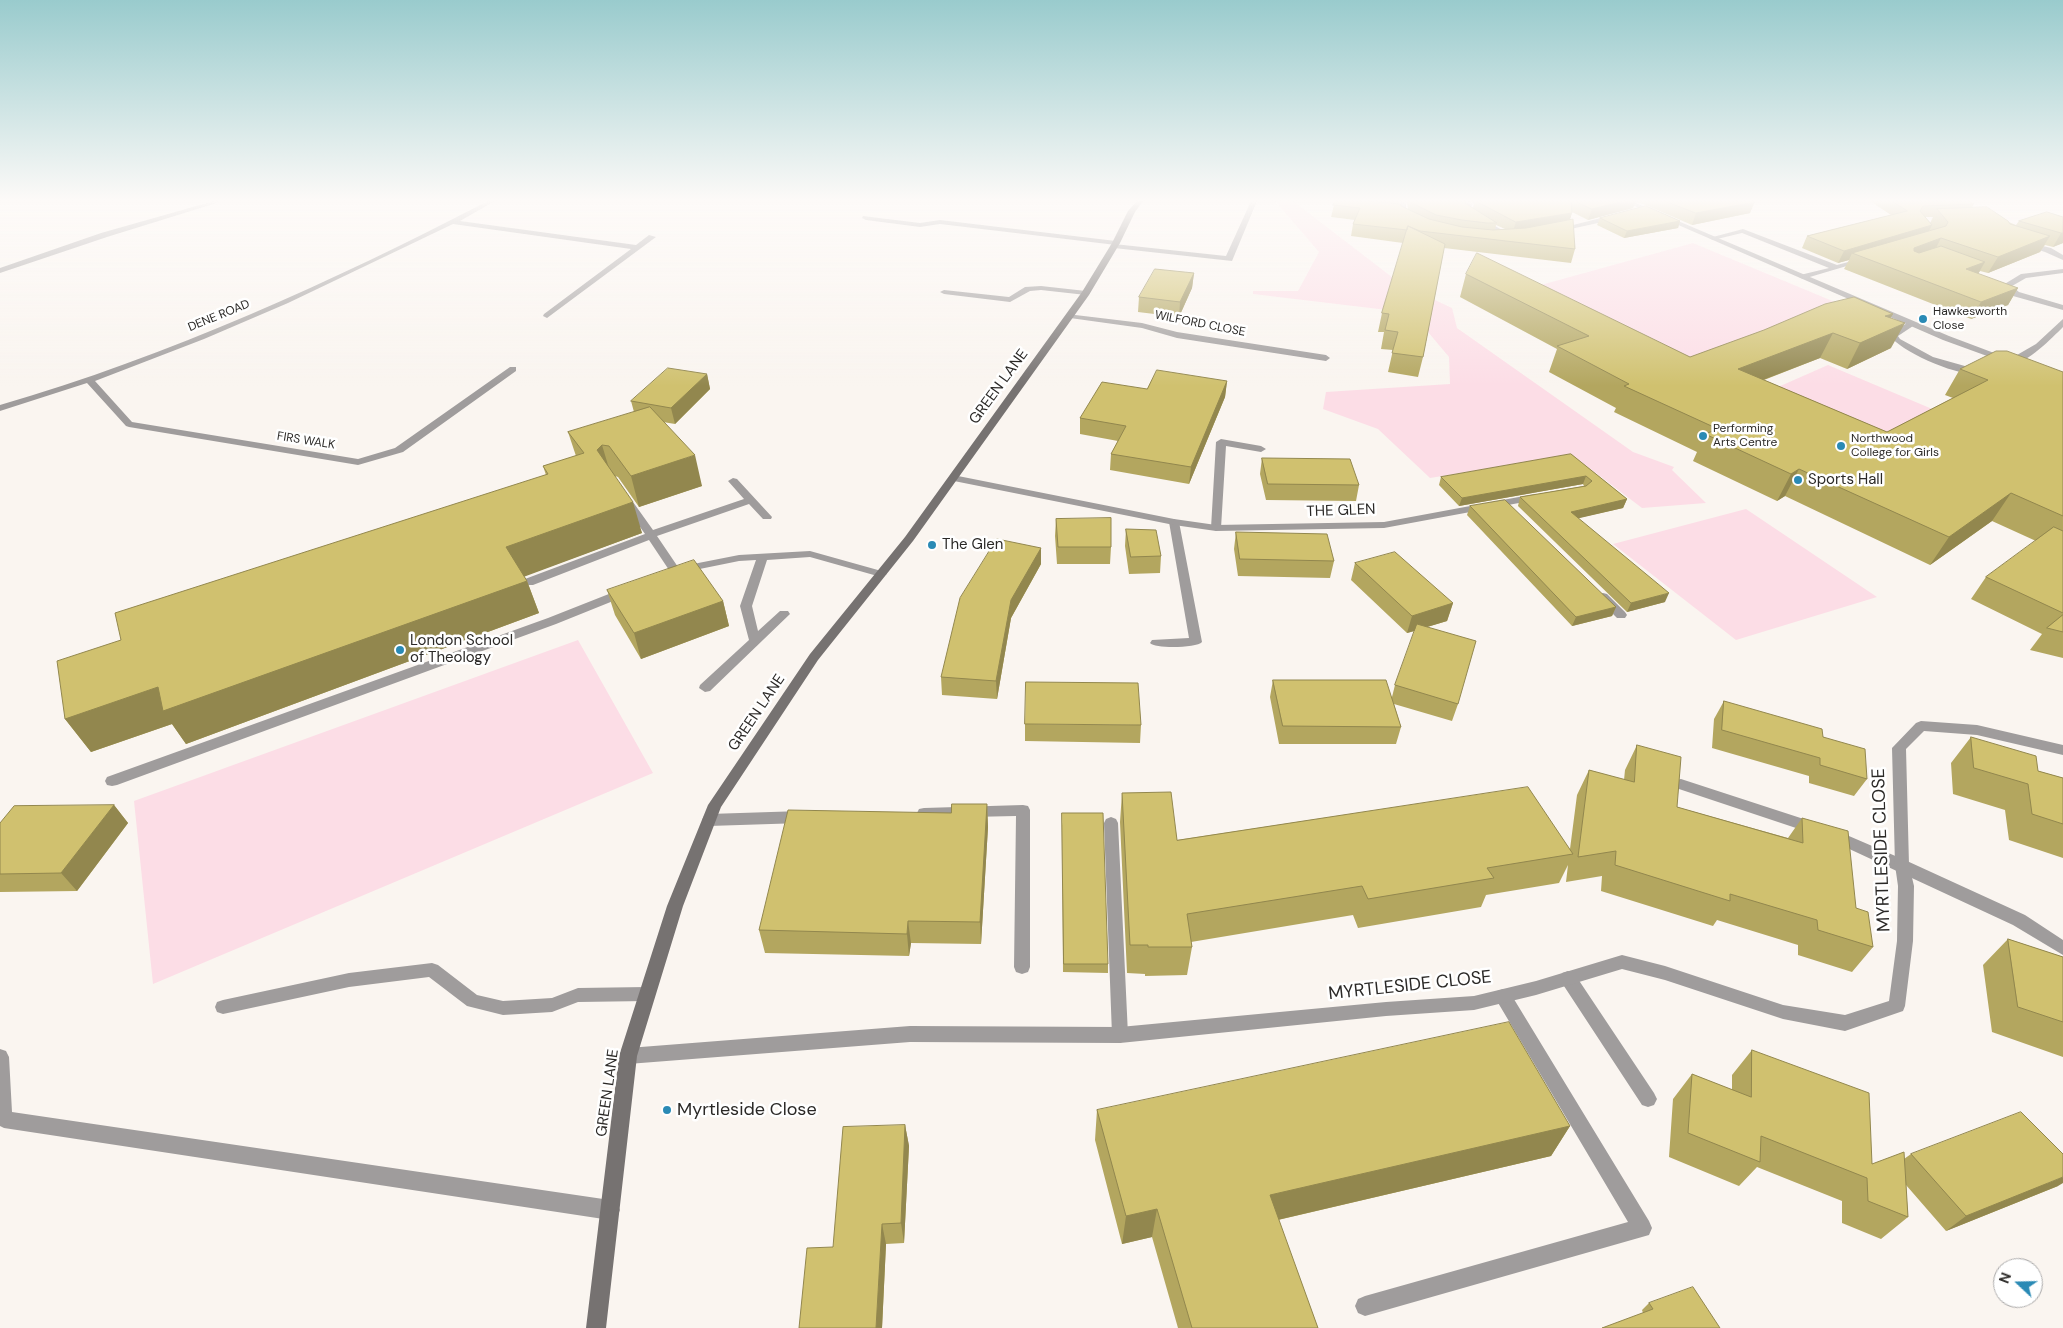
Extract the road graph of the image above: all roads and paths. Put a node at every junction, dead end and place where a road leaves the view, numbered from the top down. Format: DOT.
graph roads {
  1 [pos="23,263"];
  2 [pos="367,263"];
  3 [pos="618,263"];
  4 [pos="1104,263"];
  5 [pos="1771,263"];
  6 [pos="1824,263"];
  7 [pos="1853,263"];
  8 [pos="1837,268"];
  9 [pos="0,271"];
  10 [pos="2063,271"];
  11 [pos="1803,277"];
  12 [pos="944,292"];
  13 [pos="1086,293"];
  14 [pos="2063,308"];
  15 [pos="547,316"];
  16 [pos="1070,316"];
  17 [pos="2063,322"];
  18 [pos="1912,324"];
  19 [pos="1326,358"];
  20 [pos="2016,363"];
  21 [pos="513,369"];
  22 [pos="1999,369"];
  23 [pos="1985,372"];
  24 [pos="89,380"];
  25 [pos="0,408"];
  26 [pos="1261,449"];
  27 [pos="953,478"];
  28 [pos="733,481"];
  29 [pos="622,495"];
  30 [pos="1544,496"];
  31 [pos="751,500"];
  32 [pos="767,517"];
  33 [pos="1174,522"];
  34 [pos="1216,528"];
  35 [pos="651,535"];
  36 [pos="763,556"];
  37 [pos="881,574"];
  38 [pos="529,582"];
  39 [pos="640,585"];
  40 [pos="1594,588"];
  41 [pos="784,614"];
  42 [pos="1621,615"];
  43 [pos="755,641"];
  44 [pos="1156,643"];
  45 [pos="705,688"];
  46 [pos="2063,750"];
  47 [pos="112,781"];
  48 [pos="1681,784"];
  49 [pos="905,814"];
  50 [pos="817,816"];
  51 [pos="709,820"];
  52 [pos="1111,823"];
  53 [pos="1902,865"];
  54 [pos="2063,948"];
  55 [pos="1022,967"];
  56 [pos="1568,978"];
  57 [pos="647,994"];
  58 [pos="1503,996"];
  59 [pos="223,1007"];
  60 [pos="1120,1035"];
  61 [pos="628,1056"];
  62 [pos="0,1058"];
  63 [pos="1648,1099"];
  64 [pos="610,1210"];
  65 [pos="1365,1306"];
  66 [pos="596,1328"];
  1 -- 9 [label="street"];
  2 -- 24 [label="street, DENE ROAD"];
  3 -- 15 [label="street"];
  4 -- 13 [label="main road, GREEN LANE"];
  5 -- 11 [label="street"];
  6 -- 8 [label="street"];
  7 -- 8 [label="street"];
  8 -- 11 [label="street"];
  10 -- 14 [label="street"];
  11 -- 18 [label="street"];
  12 -- 13 [label="street"];
  13 -- 16 [label="main road, GREEN LANE"];
  16 -- 19 [label="street, WILFORD CLOSE"];
  16 -- 27 [label="main road, GREEN LANE"];
  17 -- 20 [label="street"];
  18 -- 20 [label="street"];
  18 -- 23 [label="street"];
  20 -- 22 [label="street"];
  21 -- 24 [label="street, FIRS WALK"];
  24 -- 25 [label="street, DENE ROAD"];
  26 -- 34 [label="street"];
  27 -- 33 [label="street, THE GLEN"];
  27 -- 37 [label="main road, GREEN LANE"];
  28 -- 31 [label="street"];
  29 -- 35 [label="street"];
  30 -- 34 [label="street, THE GLEN"];
  31 -- 32 [label="street"];
  31 -- 35 [label="street"];
  33 -- 34 [label="street, THE GLEN"];
  33 -- 44 [label="street"];
  35 -- 36 [label="street"];
  35 -- 38 [label="street"];
  36 -- 37 [label="street"];
  36 -- 43 [label="street"];
  37 -- 51 [label="main road, GREEN LANE"];
  39 -- 47 [label="street"];
  40 -- 42 [label="street"];
  41 -- 43 [label="street"];
  43 -- 45 [label="street"];
  46 -- 53 [label="street, MYRTLESIDE CLOSE"];
  48 -- 53 [label="street"];
  49 -- 55 [label="street"];
  50 -- 51 [label="street"];
  51 -- 57 [label="main road, GREEN LANE"];
  52 -- 60 [label="street"];
  53 -- 54 [label="street"];
  53 -- 56 [label="street, MYRTLESIDE CLOSE"];
  56 -- 58 [label="street, MYRTLESIDE CLOSE"];
  56 -- 63 [label="street"];
  57 -- 59 [label="street"];
  57 -- 61 [label="main road, GREEN LANE"];
  58 -- 60 [label="street, MYRTLESIDE CLOSE"];
  58 -- 65 [label="street"];
  60 -- 61 [label="street, MYRTLESIDE CLOSE"];
  61 -- 64 [label="main road, GREEN LANE"];
  62 -- 64 [label="street"];
  64 -- 66 [label="main road, GREEN LANE"];
}
